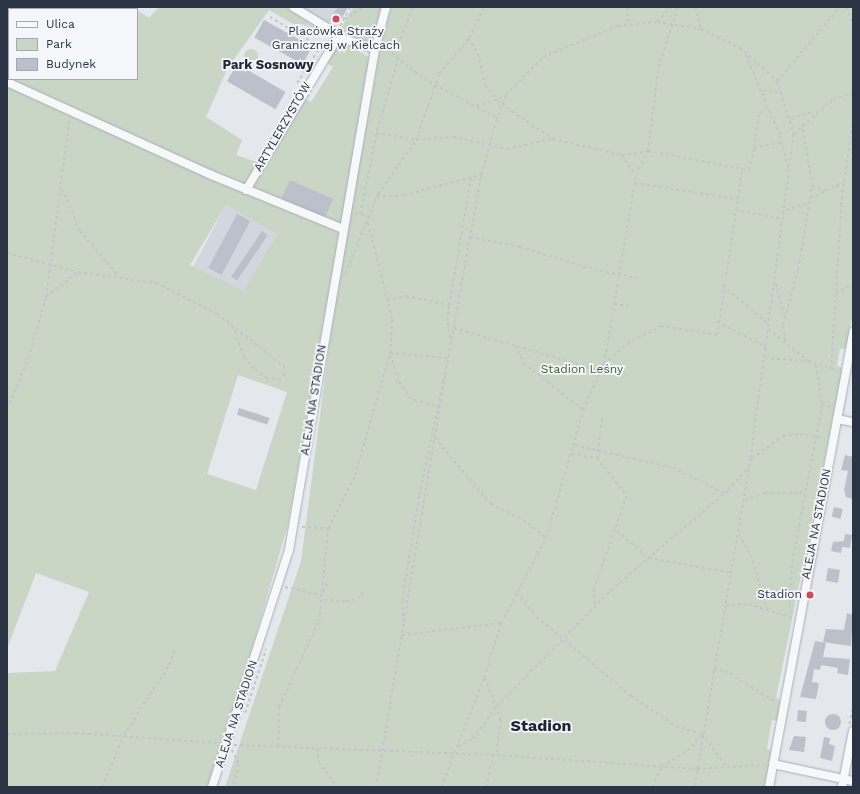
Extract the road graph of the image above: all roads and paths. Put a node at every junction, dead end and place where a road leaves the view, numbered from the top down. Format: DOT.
graph roads {
  1 [pos="293,7"];
  2 [pos="350,7"];
  3 [pos="364,7"];
  4 [pos="386,7"];
  5 [pos="412,7"];
  6 [pos="484,7"];
  7 [pos="628,7"];
  8 [pos="670,7"];
  9 [pos="678,7"];
  10 [pos="696,7"];
  11 [pos="840,7"];
  12 [pos="847,7"];
  13 [pos="270,17"];
  14 [pos="343,20"];
  15 [pos="656,22"];
  16 [pos="673,23"];
  17 [pos="628,25"];
  18 [pos="853,26"];
  19 [pos="701,29"];
  20 [pos="338,35"];
  21 [pos="469,38"];
  22 [pos="320,46"];
  23 [pos="375,49"];
  24 [pos="328,51"];
  25 [pos="392,53"];
  26 [pos="745,53"];
  27 [pos="398,59"];
  28 [pos="777,81"];
  29 [pos="7,82"];
  30 [pos="297,83"];
  31 [pos="434,85"];
  32 [pos="762,91"];
  33 [pos="781,92"];
  34 [pos="853,93"];
  35 [pos="506,95"];
  36 [pos="497,101"];
  37 [pos="476,106"];
  38 [pos="502,106"];
  39 [pos="769,107"];
  40 [pos="72,112"];
  41 [pos="815,112"];
  42 [pos="497,118"];
  43 [pos="791,118"];
  44 [pos="853,118"];
  45 [pos="802,125"];
  46 [pos="376,133"];
  47 [pos="794,134"];
  48 [pos="553,139"];
  49 [pos="416,140"];
  50 [pos="782,142"];
  51 [pos="488,146"];
  52 [pos="754,148"];
  53 [pos="648,151"];
  54 [pos="622,154"];
  55 [pos="742,169"];
  56 [pos="790,170"];
  57 [pos="481,175"];
  58 [pos="636,175"];
  59 [pos="471,177"];
  60 [pos="844,182"];
  61 [pos="635,183"];
  62 [pos="837,185"];
  63 [pos="812,186"];
  64 [pos="62,187"];
  65 [pos="246,190"];
  66 [pos="825,190"];
  67 [pos="843,191"];
  68 [pos="377,197"];
  69 [pos="810,198"];
  70 [pos="738,199"];
  71 [pos="809,203"];
  72 [pos="736,210"];
  73 [pos="786,210"];
  74 [pos="346,212"];
  75 [pos="360,214"];
  76 [pos="369,216"];
  77 [pos="785,219"];
  78 [pos="367,220"];
  79 [pos="343,229"];
  80 [pos="470,237"];
  81 [pos="7,253"];
  82 [pos="51,265"];
  83 [pos="78,272"];
  84 [pos="619,274"];
  85 [pos="120,277"];
  86 [pos="344,277"];
  87 [pos="636,278"];
  88 [pos="776,283"];
  89 [pos="853,283"];
  90 [pos="724,287"];
  91 [pos="836,294"];
  92 [pos="46,297"];
  93 [pos="387,300"];
  94 [pos="449,304"];
  95 [pos="614,304"];
  96 [pos="632,307"];
  97 [pos="786,318"];
  98 [pos="718,322"];
  99 [pos="664,325"];
  100 [pos="770,325"];
  101 [pos="661,326"];
  102 [pos="233,328"];
  103 [pos="454,328"];
  104 [pos="769,329"];
  105 [pos="853,332"];
  106 [pos="785,341"];
  107 [pos="451,345"];
  108 [pos="514,345"];
  109 [pos="767,346"];
  110 [pos="390,353"];
  111 [pos="448,358"];
  112 [pos="765,358"];
  113 [pos="808,361"];
  114 [pos="604,364"];
  115 [pos="816,364"];
  116 [pos="831,369"];
  117 [pos="602,371"];
  118 [pos="845,373"];
  119 [pos="445,375"];
  120 [pos="822,404"];
  121 [pos="435,408"];
  122 [pos="440,408"];
  123 [pos="7,409"];
  124 [pos="839,409"];
  125 [pos="583,410"];
  126 [pos="602,417"];
  127 [pos="837,418"];
  128 [pos="853,422"];
  129 [pos="816,436"];
  130 [pos="435,438"];
  131 [pos="833,439"];
  132 [pos="575,445"];
  133 [pos="598,448"];
  134 [pos="572,454"];
  135 [pos="597,458"];
  136 [pos="752,458"];
  137 [pos="749,466"];
  138 [pos="805,489"];
  139 [pos="725,493"];
  140 [pos="745,500"];
  141 [pos="301,520"];
  142 [pos="300,527"];
  143 [pos="328,528"];
  144 [pos="616,531"];
  145 [pos="299,535"];
  146 [pos="739,535"];
  147 [pos="546,538"];
  148 [pos="649,558"];
  149 [pos="732,573"];
  150 [pos="287,580"];
  151 [pos="328,582"];
  152 [pos="285,587"];
  153 [pos="323,592"];
  154 [pos="363,592"];
  155 [pos="517,593"];
  156 [pos="283,594"];
  157 [pos="323,596"];
  158 [pos="324,600"];
  159 [pos="726,605"];
  160 [pos="595,606"];
  161 [pos="767,609"];
  162 [pos="501,623"];
  163 [pos="403,624"];
  164 [pos="402,635"];
  165 [pos="563,638"];
  166 [pos="267,646"];
  167 [pos="175,649"];
  168 [pos="714,669"];
  169 [pos="484,678"];
  170 [pos="784,704"];
  171 [pos="497,706"];
  172 [pos="853,706"];
  173 [pos="233,724"];
  174 [pos="851,729"];
  175 [pos="7,734"];
  176 [pos="702,734"];
  177 [pos="124,735"];
  178 [pos="227,744"];
  179 [pos="458,746"];
  180 [pos="278,747"];
  181 [pos="317,749"];
  182 [pos="382,753"];
  183 [pos="454,755"];
  184 [pos="493,755"];
  185 [pos="497,755"];
  186 [pos="773,764"];
  187 [pos="662,766"];
  188 [pos="727,768"];
  189 [pos="697,769"];
  190 [pos="853,781"];
  191 [pos="843,783"];
  192 [pos="102,787"];
  193 [pos="212,787"];
  194 [pos="233,787"];
  195 [pos="337,787"];
  196 [pos="376,787"];
  197 [pos="441,787"];
  198 [pos="486,787"];
  199 [pos="652,787"];
  200 [pos="695,787"];
  201 [pos="769,787"];
  1 -- 20 [label="street"];
  2 -- 14 [label="path"];
  3 -- 14 [label="path"];
  4 -- 23 [label="street, ALEJA NA STADION"];
  5 -- 25 [label="path"];
  6 -- 21 [label="path"];
  7 -- 17 [label="path"];
  8 -- 15 [label="path"];
  9 -- 16 [label="path"];
  10 -- 19 [label="path"];
  11 -- 28 [label="path"];
  12 -- 18 [label="path"];
  13 -- 22 [label="path"];
  14 -- 20 [label="path"];
  15 -- 16 [label="path"];
  15 -- 17 [label="path"];
  16 -- 19 [label="path"];
  16 -- 53 [label="path"];
  17 -- 35 [label="path"];
  19 -- 26 [label="path"];
  20 -- 23 [label="street"];
  20 -- 24 [label="street, ARTYLERZYSTÓW"];
  21 -- 31 [label="path"];
  21 -- 36 [label="path"];
  22 -- 24 [label="path"];
  22 -- 30 [label="path"];
  23 -- 25 [label="path"];
  23 -- 74 [label="street, ALEJA NA STADION"];
  24 -- 65 [label="street, ARTYLERZYSTÓW"];
  25 -- 27 [label="path"];
  26 -- 28 [label="path"];
  26 -- 32 [label="path"];
  27 -- 31 [label="path"];
  27 -- 46 [label="path"];
  28 -- 33 [label="path"];
  29 -- 40 [label="street"];
  31 -- 37 [label="path"];
  31 -- 49 [label="path"];
  32 -- 33 [label="path"];
  32 -- 39 [label="path"];
  33 -- 43 [label="path"];
  34 -- 41 [label="path"];
  35 -- 36 [label="path"];
  35 -- 38 [label="path"];
  36 -- 37 [label="path"];
  36 -- 38 [label="path"];
  37 -- 42 [label="path"];
  38 -- 42 [label="path"];
  38 -- 48 [label="path"];
  39 -- 50 [label="path"];
  39 -- 52 [label="path"];
  40 -- 64 [label="path"];
  40 -- 65 [label="street"];
  41 -- 43 [label="path"];
  41 -- 45 [label="path"];
  42 -- 51 [label="path"];
  43 -- 47 [label="path"];
  44 -- 60 [label="path"];
  45 -- 47 [label="path"];
  45 -- 63 [label="path"];
  46 -- 49 [label="path"];
  46 -- 75 [label="path"];
  47 -- 56 [label="path"];
  48 -- 51 [label="path"];
  48 -- 54 [label="path"];
  49 -- 51 [label="path"];
  49 -- 68 [label="path"];
  50 -- 52 [label="path"];
  50 -- 56 [label="path"];
  51 -- 57 [label="path"];
  52 -- 55 [label="path"];
  53 -- 54 [label="path"];
  53 -- 55 [label="path"];
  53 -- 58 [label="path"];
  54 -- 58 [label="path"];
  55 -- 70 [label="path"];
  56 -- 73 [label="path"];
  57 -- 59 [label="path"];
  57 -- 80 [label="path"];
  58 -- 61 [label="path"];
  59 -- 68 [label="path"];
  59 -- 94 [label="path"];
  60 -- 62 [label="path"];
  60 -- 67 [label="path"];
  61 -- 70 [label="path"];
  61 -- 84 [label="path"];
  62 -- 66 [label="path"];
  62 -- 67 [label="path"];
  63 -- 66 [label="path"];
  63 -- 69 [label="path"];
  64 -- 82 [label="path"];
  64 -- 85 [label="path"];
  65 -- 79 [label="street"];
  66 -- 69 [label="path"];
  67 -- 91 [label="path"];
  68 -- 76 [label="path"];
  69 -- 71 [label="path"];
  70 -- 72 [label="path"];
  71 -- 73 [label="path"];
  71 -- 97 [label="path"];
  72 -- 77 [label="path"];
  72 -- 90 [label="path"];
  73 -- 77 [label="path"];
  74 -- 75 [label="path"];
  74 -- 79 [label="street, ALEJA NA STADION"];
  75 -- 76 [label="path"];
  76 -- 78 [label="path"];
  77 -- 88 [label="path"];
  78 -- 86 [label="path"];
  78 -- 93 [label="path"];
  79 -- 173 [label="street, ALEJA NA STADION"];
  80 -- 84 [label="path"];
  80 -- 103 [label="path"];
  81 -- 82 [label="path"];
  82 -- 83 [label="path"];
  82 -- 92 [label="path"];
  83 -- 85 [label="path"];
  83 -- 92 [label="path"];
  84 -- 87 [label="path"];
  84 -- 95 [label="path"];
  85 -- 102 [label="path"];
  88 -- 97 [label="path"];
  88 -- 100 [label="path"];
  89 -- 91 [label="path"];
  90 -- 98 [label="path"];
  90 -- 100 [label="path"];
  91 -- 116 [label="path"];
  92 -- 123 [label="path"];
  93 -- 94 [label="path"];
  93 -- 110 [label="path"];
  94 -- 107 [label="path"];
  95 -- 96 [label="path"];
  95 -- 114 [label="path"];
  97 -- 106 [label="path"];
  98 -- 101 [label="path"];
  98 -- 109 [label="path"];
  99 -- 101 [label="path"];
  100 -- 104 [label="path"];
  101 -- 114 [label="path"];
  102 -- 102 [label="path"];
  103 -- 107 [label="path"];
  103 -- 108 [label="path"];
  104 -- 106 [label="path"];
  104 -- 109 [label="path"];
  105 -- 118 [label="street, ALEJA NA STADION"];
  106 -- 113 [label="path"];
  107 -- 111 [label="path"];
  108 -- 117 [label="path"];
  108 -- 125 [label="path"];
  109 -- 112 [label="path"];
  110 -- 111 [label="path"];
  110 -- 121 [label="path"];
  110 -- 143 [label="path"];
  111 -- 119 [label="path"];
  112 -- 113 [label="path"];
  112 -- 136 [label="path"];
  113 -- 115 [label="path"];
  114 -- 117 [label="path"];
  115 -- 116 [label="path"];
  115 -- 120 [label="path"];
  116 -- 118 [label="path"];
  117 -- 125 [label="path"];
  118 -- 124 [label="street, ALEJA NA STADION"];
  119 -- 121 [label="path"];
  119 -- 122 [label="path"];
  120 -- 124 [label="path"];
  120 -- 129 [label="path"];
  121 -- 122 [label="path"];
  121 -- 163 [label="path"];
  122 -- 130 [label="path"];
  124 -- 127 [label="street, ALEJA NA STADION"];
  125 -- 132 [label="path"];
  126 -- 133 [label="path"];
  127 -- 128 [label="street"];
  127 -- 131 [label="street, ALEJA NA STADION"];
  129 -- 131 [label="path"];
  129 -- 136 [label="path"];
  129 -- 138 [label="path"];
  130 -- 147 [label="path"];
  130 -- 163 [label="path"];
  131 -- 170 [label="street, ALEJA NA STADION"];
  132 -- 133 [label="path"];
  132 -- 134 [label="path"];
  133 -- 135 [label="path"];
  133 -- 139 [label="path"];
  134 -- 135 [label="path"];
  134 -- 147 [label="path"];
  135 -- 144 [label="path"];
  136 -- 137 [label="path"];
  137 -- 139 [label="path"];
  137 -- 140 [label="path"];
  138 -- 140 [label="path"];
  138 -- 161 [label="path"];
  139 -- 148 [label="path"];
  140 -- 146 [label="path"];
  141 -- 142 [label="path"];
  142 -- 143 [label="path"];
  142 -- 145 [label="path"];
  143 -- 153 [label="path"];
  144 -- 148 [label="path"];
  144 -- 160 [label="path"];
  146 -- 149 [label="path"];
  146 -- 161 [label="path"];
  147 -- 155 [label="path"];
  148 -- 149 [label="path"];
  148 -- 160 [label="path"];
  149 -- 159 [label="path"];
  150 -- 152 [label="path"];
  151 -- 153 [label="path"];
  152 -- 156 [label="path"];
  152 -- 157 [label="path"];
  153 -- 157 [label="path"];
  154 -- 158 [label="path"];
  155 -- 162 [label="path"];
  155 -- 165 [label="path"];
  157 -- 158 [label="path"];
  158 -- 180 [label="path"];
  159 -- 161 [label="path"];
  159 -- 168 [label="path"];
  160 -- 165 [label="path"];
  162 -- 164 [label="path"];
  162 -- 169 [label="path"];
  163 -- 164 [label="path"];
  164 -- 182 [label="path"];
  165 -- 171 [label="path"];
  165 -- 176 [label="path"];
  166 -- 173 [label="path"];
  167 -- 177 [label="path"];
  168 -- 170 [label="path"];
  168 -- 176 [label="path"];
  169 -- 171 [label="path"];
  169 -- 179 [label="path"];
  170 -- 186 [label="street, ALEJA NA STADION"];
  171 -- 179 [label="path"];
  171 -- 185 [label="path"];
  172 -- 174 [label="path"];
  173 -- 178 [label="street, ALEJA NA STADION"];
  174 -- 191 [label="street"];
  175 -- 177 [label="path"];
  176 -- 187 [label="path"];
  176 -- 188 [label="path"];
  176 -- 189 [label="path"];
  177 -- 178 [label="path"];
  177 -- 192 [label="path"];
  178 -- 180 [label="path"];
  178 -- 193 [label="street, ALEJA NA STADION"];
  178 -- 194 [label="path"];
  179 -- 183 [label="path"];
  180 -- 181 [label="path"];
  181 -- 182 [label="path"];
  181 -- 195 [label="path"];
  182 -- 183 [label="path"];
  182 -- 196 [label="path"];
  183 -- 184 [label="path"];
  183 -- 197 [label="path"];
  184 -- 185 [label="path"];
  184 -- 198 [label="path"];
  185 -- 187 [label="path"];
  186 -- 188 [label="path"];
  186 -- 191 [label="street"];
  186 -- 201 [label="street, ALEJA NA STADION"];
  187 -- 189 [label="path"];
  187 -- 199 [label="path"];
  188 -- 189 [label="path"];
  189 -- 200 [label="path"];
  190 -- 191 [label="street"];
}
